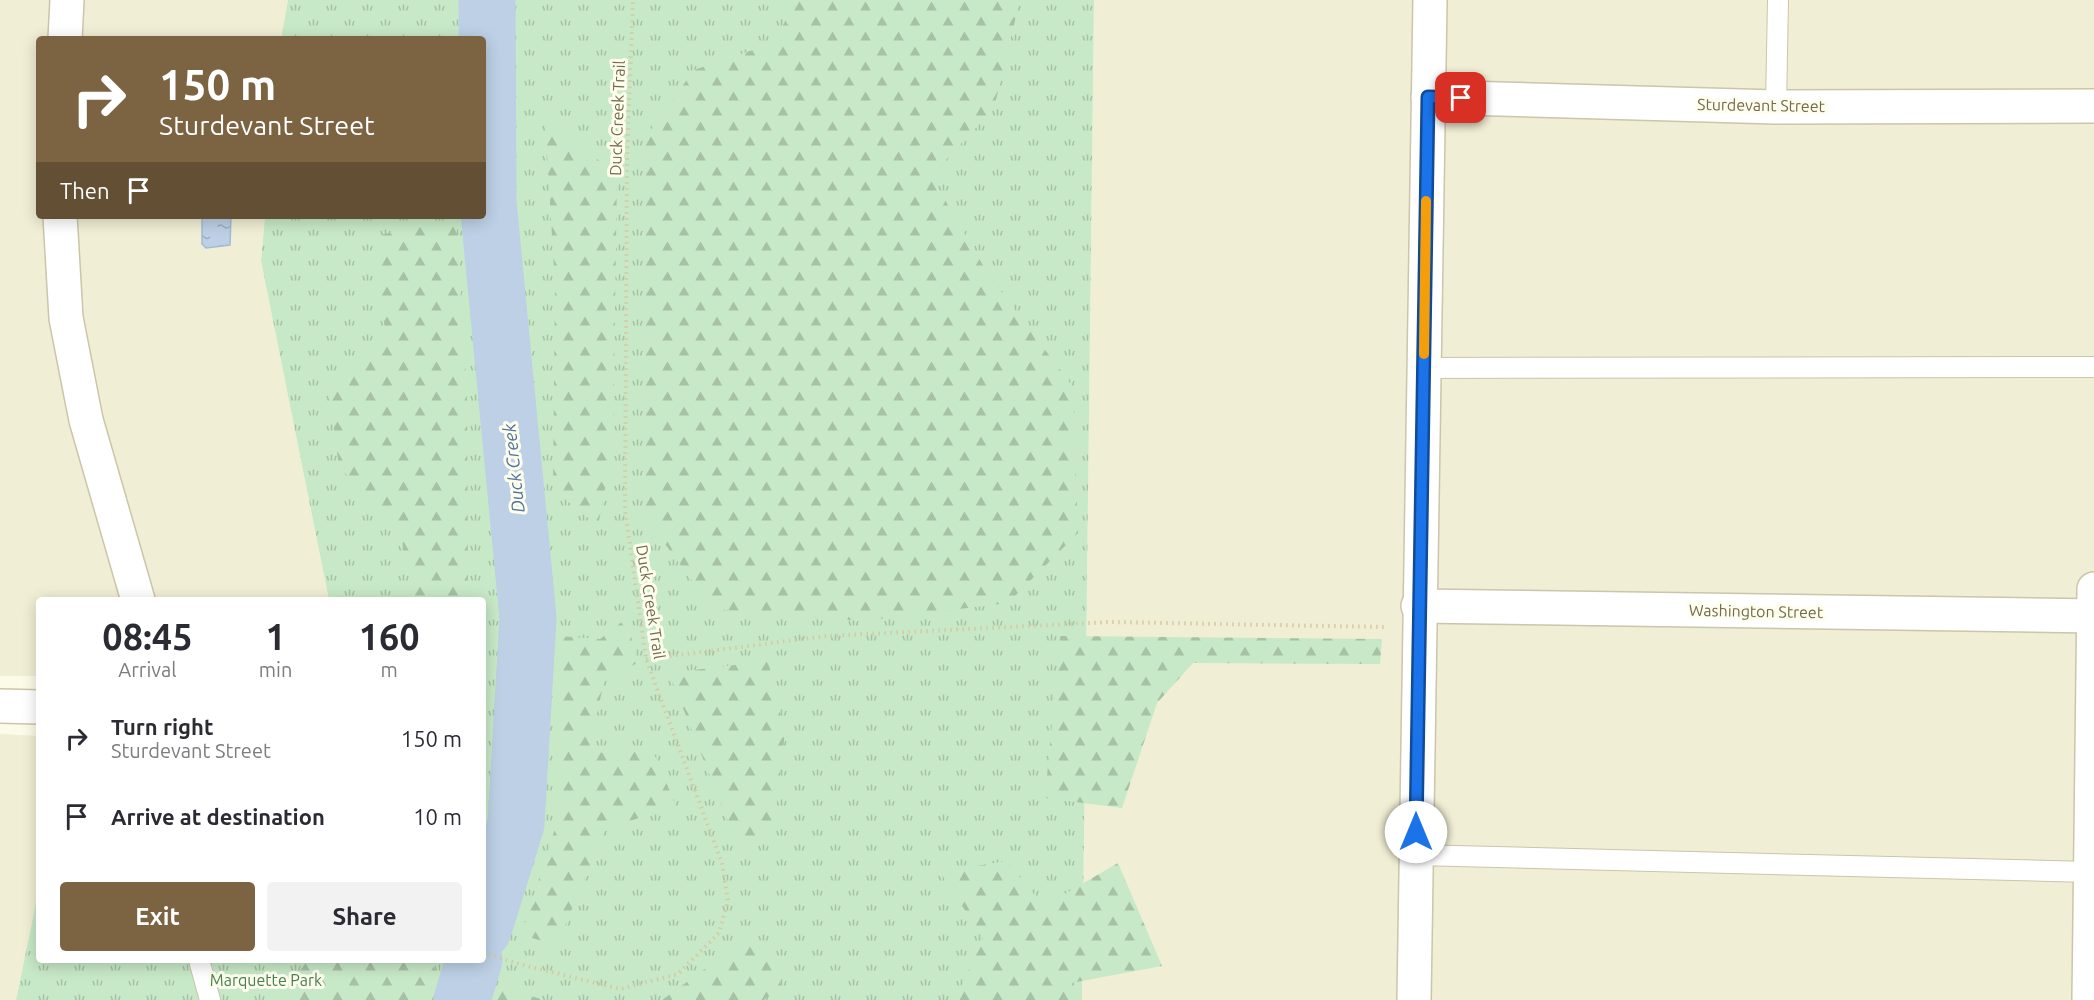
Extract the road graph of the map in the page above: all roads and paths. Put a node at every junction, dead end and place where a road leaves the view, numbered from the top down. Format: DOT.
graph roads {
  1 [pos="67,0"];
  2 [pos="633,0"];
  3 [pos="1430,0"];
  4 [pos="1778,0"];
  5 [pos="65,36"];
  6 [pos="1428,97"];
  7 [pos="2094,106"];
  8 [pos="1776,107"];
  9 [pos="60,219"];
  10 [pos="2094,367"];
  11 [pos="1424,368"];
  12 [pos="2094,589"];
  13 [pos="137,597"];
  14 [pos="2094,616"];
  15 [pos="1418,617"];
  16 [pos="646,659"];
  17 [pos="0,706"];
  18 [pos="36,707"];
  19 [pos="1416,855"];
  20 [pos="2090,872"];
  21 [pos="486,953"];
  22 [pos="201,963"];
  23 [pos="210,1000"];
  24 [pos="1414,1000"];
  25 [pos="2089,1000"];
  1 -- 5 [label="street"];
  2 -- 16 [label="path, Duck Creek Trail"];
  3 -- 6 [label="street"];
  4 -- 8 [label="lane"];
  6 -- 8 [label="street, Sturdevant Street"];
  6 -- 11 [label="street"];
  7 -- 8 [label="street, Sturdevant Street"];
  9 -- 13 [label="street"];
  10 -- 11 [label="lane"];
  11 -- 15 [label="street"];
  12 -- 14 [label="street"];
  14 -- 15 [label="street, Washington Street"];
  14 -- 20 [label="street"];
  15 -- 16 [label="path"];
  15 -- 19 [label="street"];
  16 -- 21 [label="path, Duck Creek Trail"];
  17 -- 18 [label="street"];
  19 -- 20 [label="lane"];
  19 -- 24 [label="street"];
  20 -- 25 [label="street"];
  22 -- 23 [label="lane"];
}
